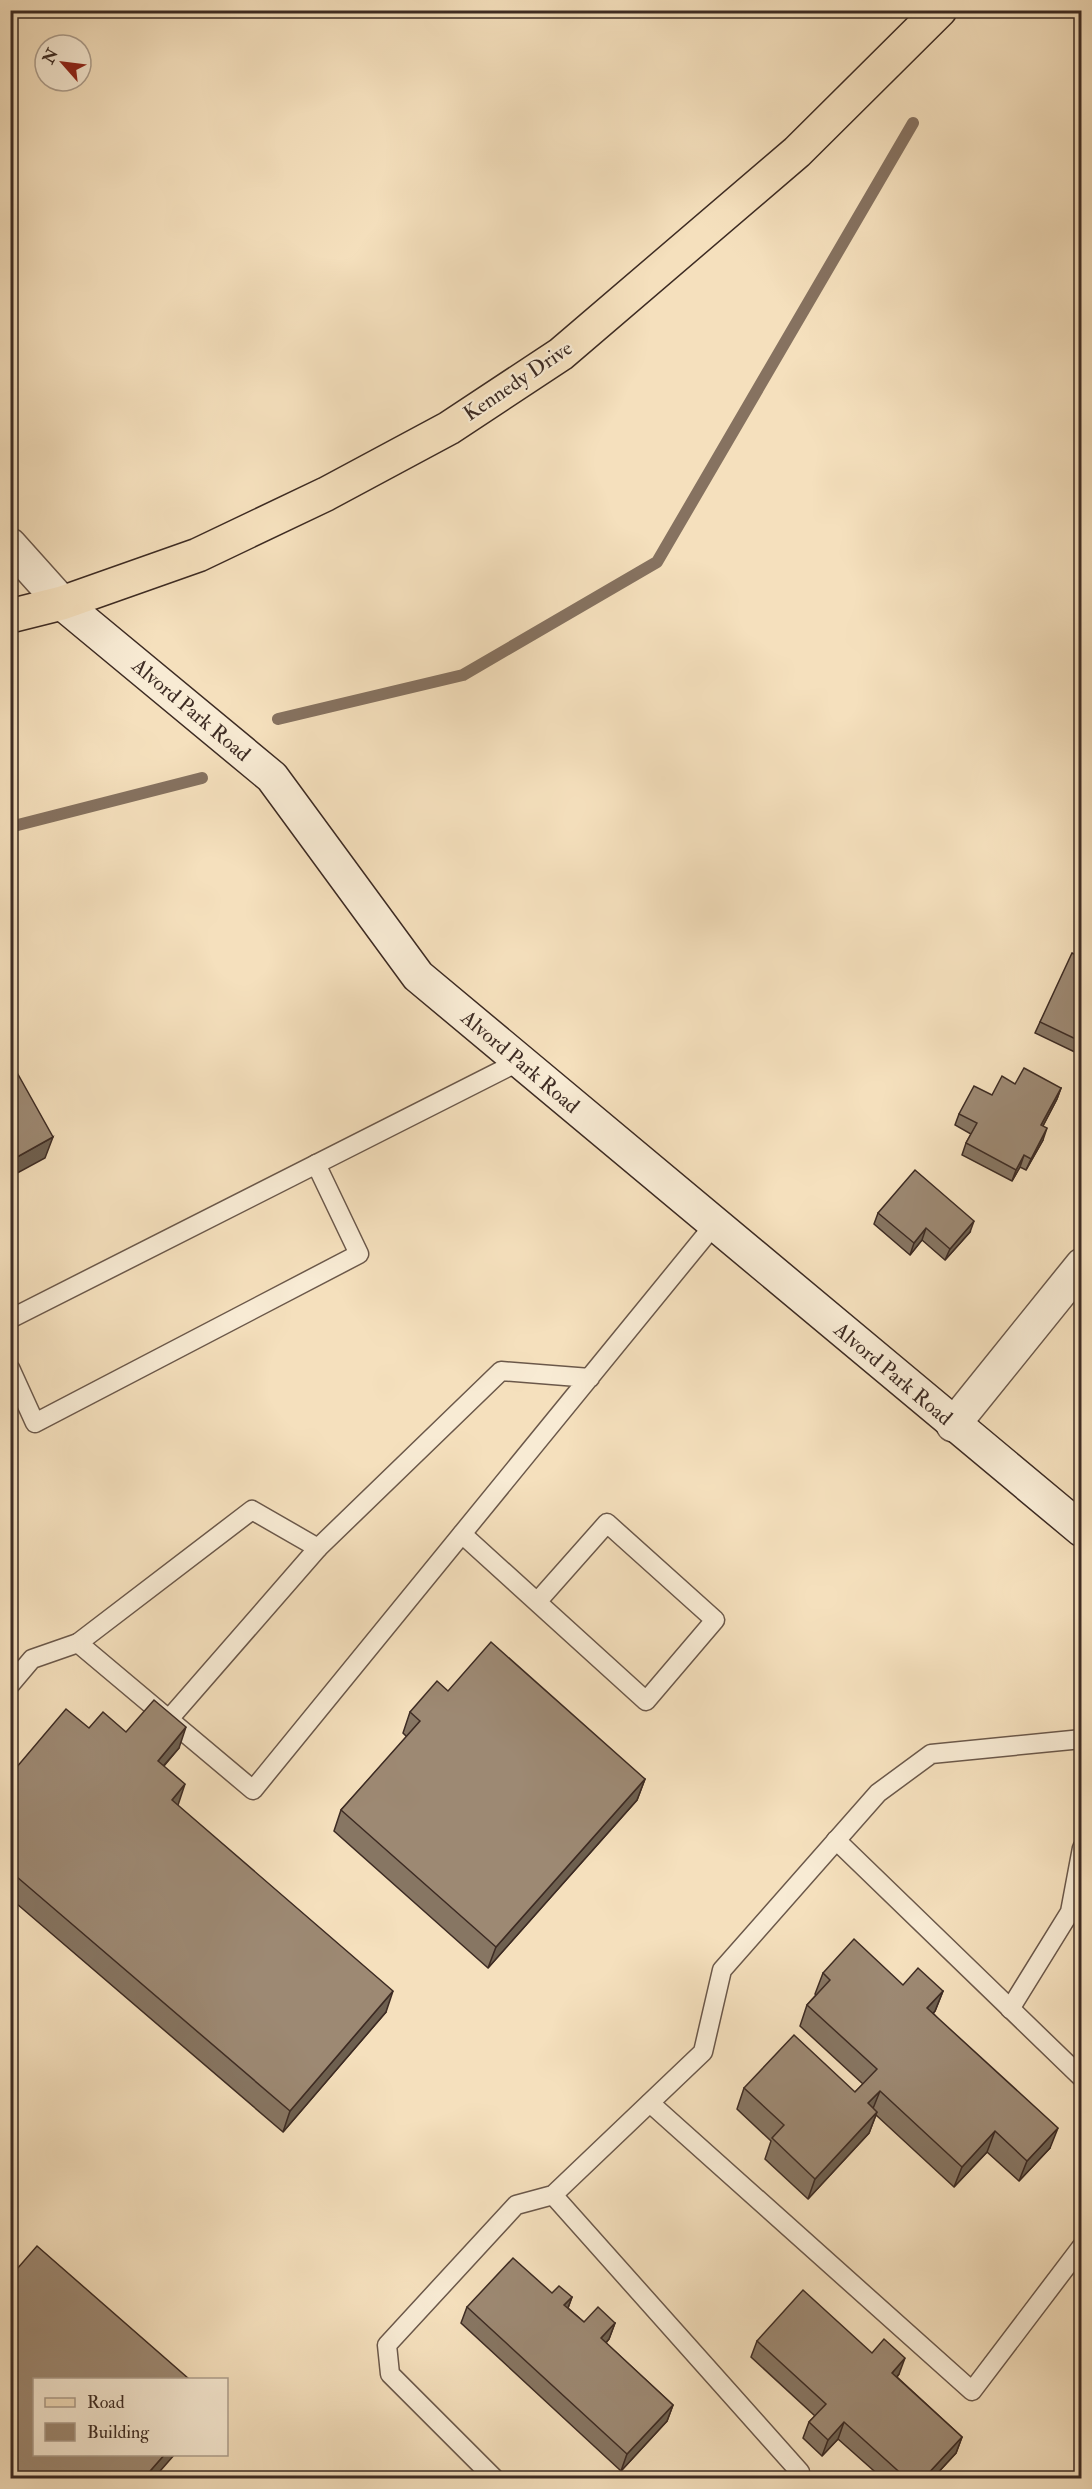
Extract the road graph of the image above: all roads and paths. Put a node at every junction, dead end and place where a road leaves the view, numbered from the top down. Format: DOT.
graph roads {
  1 [pos="940,10"];
  2 [pos="10,545"];
  3 [pos="62,603"];
  4 [pos="10,616"];
  5 [pos="520,1061"];
  6 [pos="316,1164"];
  7 [pos="714,1225"];
  8 [pos="1082,1265"];
  9 [pos="10,1319"];
  10 [pos="10,1368"];
  11 [pos="590,1378"];
  12 [pos="953,1425"];
  13 [pos="1082,1530"];
  14 [pos="462,1534"];
  15 [pos="318,1548"];
  16 [pos="537,1602"];
  17 [pos="78,1643"];
  18 [pos="10,1685"];
  19 [pos="169,1719"];
  20 [pos="1082,1739"];
  21 [pos="836,1840"];
  22 [pos="1082,1848"];
  23 [pos="1010,2009"];
  24 [pos="1082,2078"];
  25 [pos="650,2103"];
  26 [pos="554,2195"];
  27 [pos="1082,2246"];
  28 [pos="494,2478"];
  29 [pos="795,2478"];
  1 -- 3 [label="main road, Kennedy Drive"];
  2 -- 3 [label="street, Alvord Park Road"];
  3 -- 4 [label="main road, Kennedy Drive"];
  3 -- 5 [label="street, Alvord Park Road"];
  5 -- 6 [label="lane"];
  5 -- 7 [label="street, Alvord Park Road"];
  6 -- 9 [label="lane"];
  6 -- 10 [label="lane"];
  7 -- 11 [label="lane"];
  7 -- 12 [label="street, Alvord Park Road"];
  8 -- 12 [label="street"];
  11 -- 14 [label="lane"];
  11 -- 15 [label="lane"];
  12 -- 13 [label="street, Alvord Park Road"];
  14 -- 16 [label="lane"];
  14 -- 19 [label="lane"];
  15 -- 17 [label="lane"];
  15 -- 19 [label="lane"];
  16 -- 16 [label="lane"];
  17 -- 18 [label="lane"];
  17 -- 19 [label="lane"];
  20 -- 21 [label="lane"];
  21 -- 23 [label="lane"];
  21 -- 25 [label="lane"];
  22 -- 23 [label="lane"];
  23 -- 24 [label="lane"];
  25 -- 26 [label="lane"];
  25 -- 27 [label="lane"];
  26 -- 28 [label="lane"];
  26 -- 29 [label="lane"];
}
